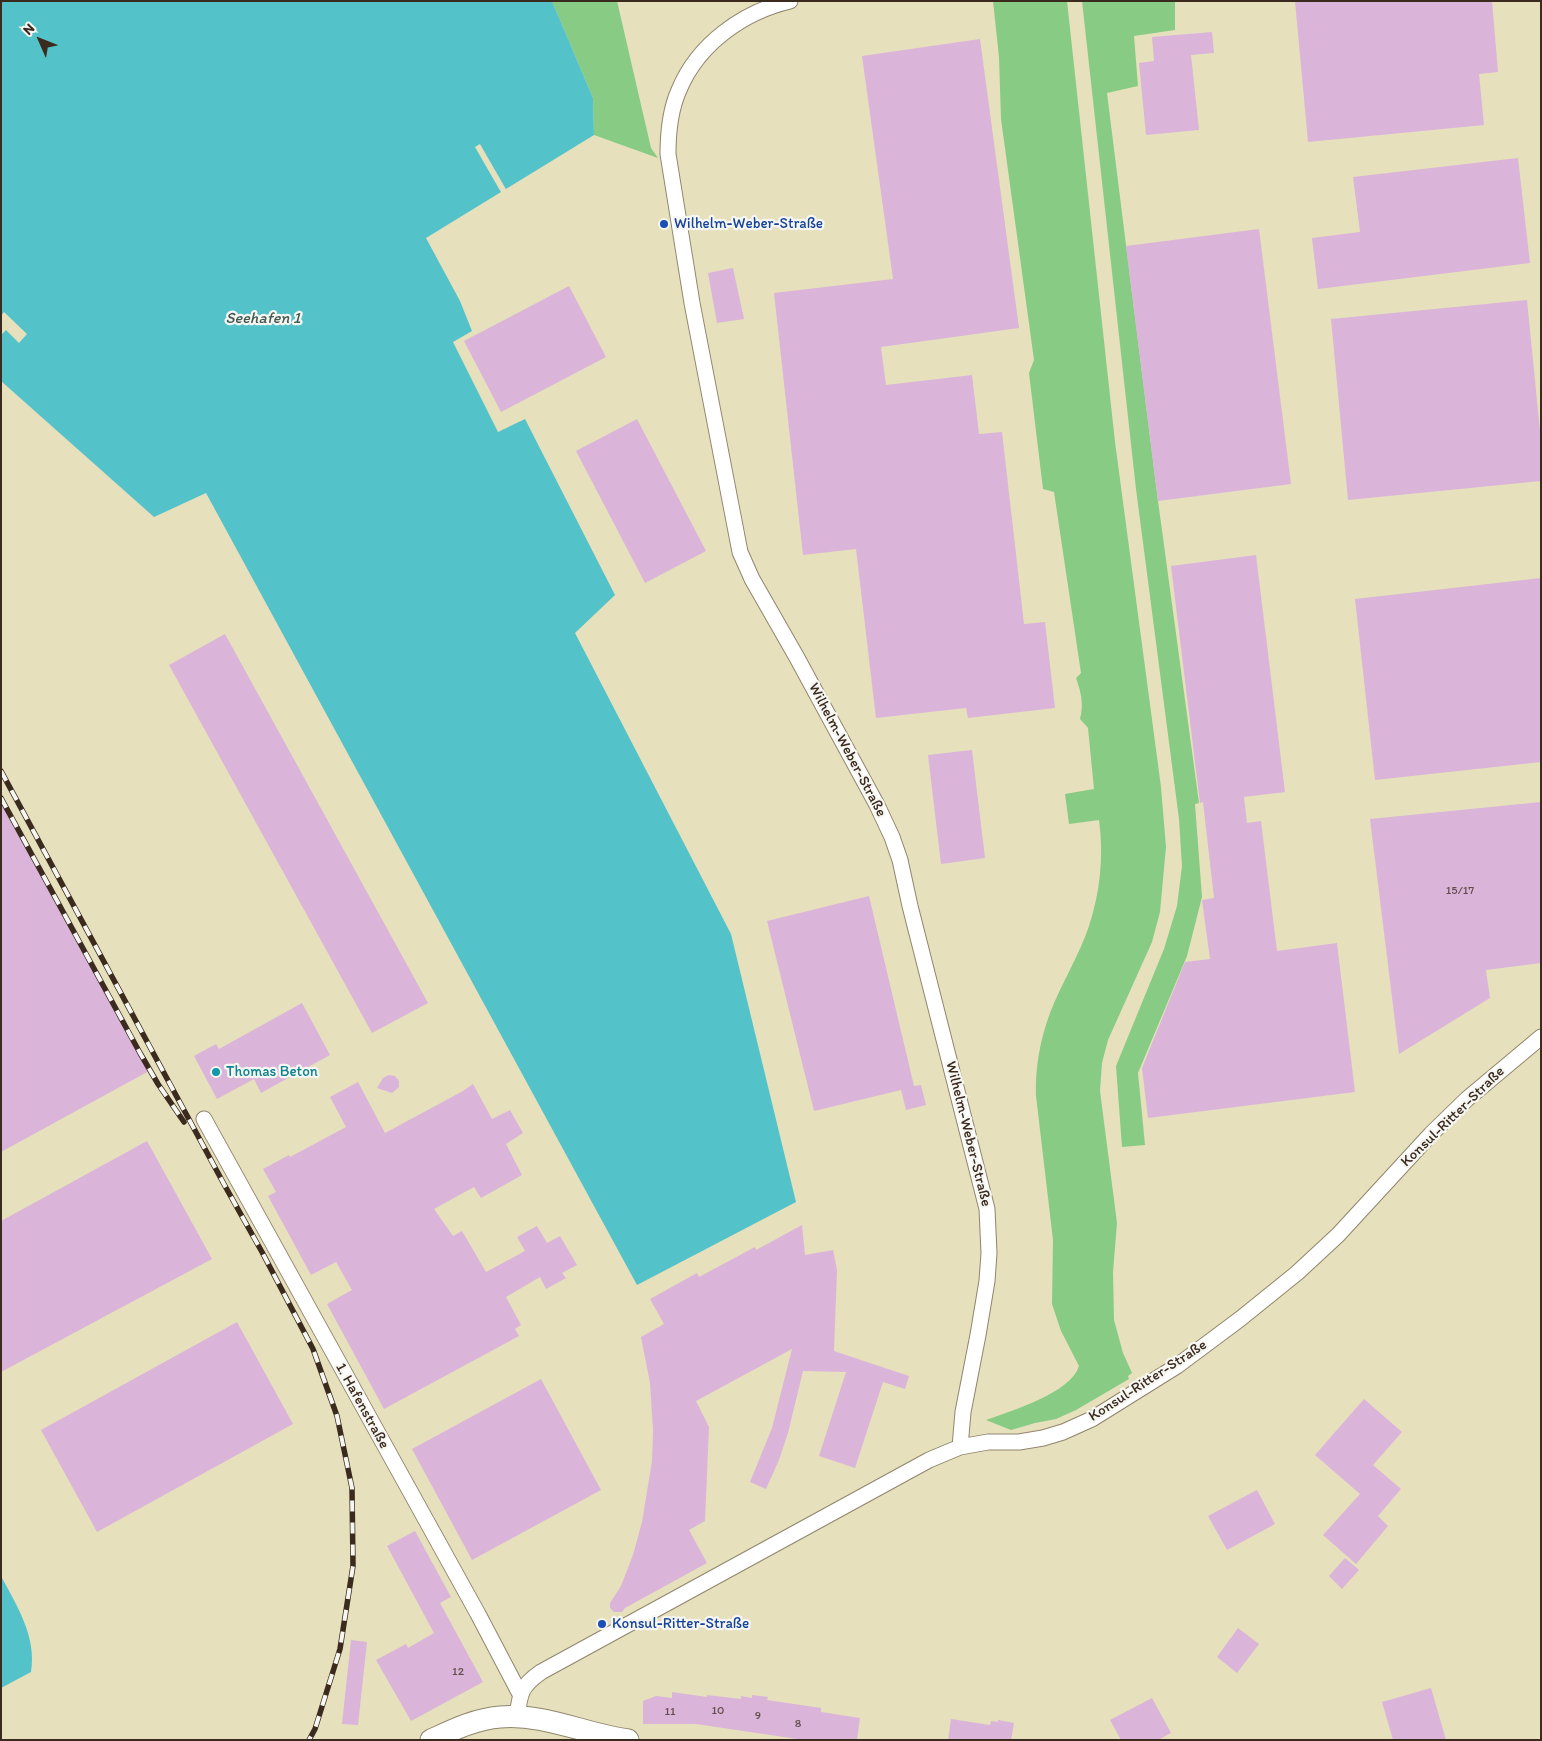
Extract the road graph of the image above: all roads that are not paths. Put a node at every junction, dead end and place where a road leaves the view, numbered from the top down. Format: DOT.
graph roads {
  1 [pos="790,1"];
  2 [pos="1541,1037"];
  3 [pos="204,1119"];
  4 [pos="960,1447"];
  5 [pos="520,1694"];
  6 [pos="517,1716"];
  7 [pos="431,1740"];
  8 [pos="628,1740"];
  1 -- 4 [label="street, Wilhelm-Weber-Straße"];
  2 -- 4 [label="street, Konsul-Ritter-Straße"];
  3 -- 5 [label="street, 1. Hafenstraße"];
  4 -- 5 [label="street, Konsul-Ritter-Straße"];
  5 -- 6 [label="street"];
  6 -- 7 [label="main road"];
  6 -- 8 [label="main road"];
}
